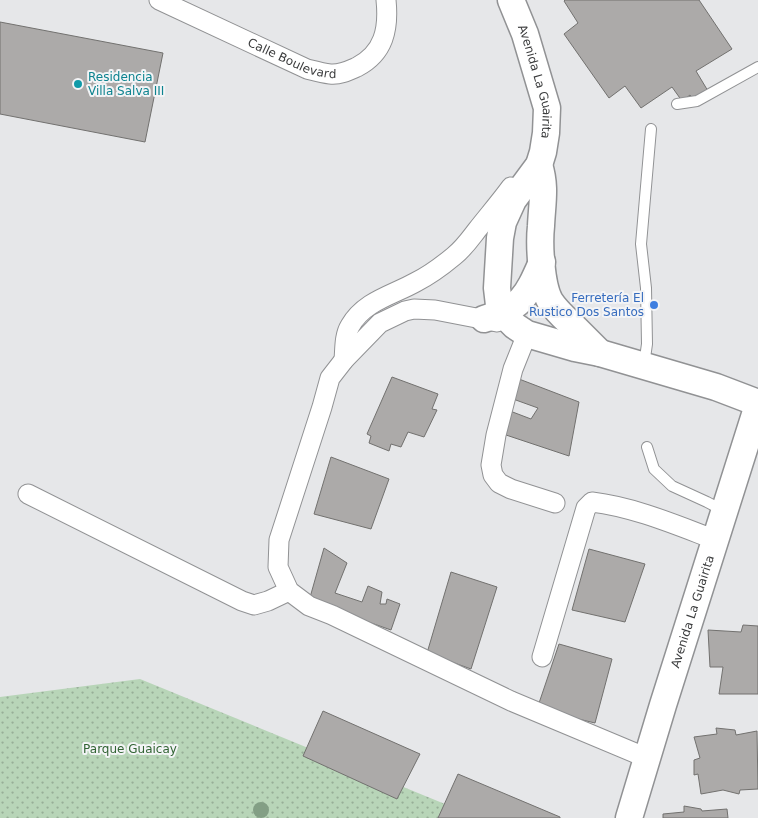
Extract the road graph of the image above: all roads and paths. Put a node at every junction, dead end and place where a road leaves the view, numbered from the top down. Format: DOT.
graph roads {
  1 [pos="158,0"];
  2 [pos="386,0"];
  3 [pos="511,0"];
  4 [pos="758,67"];
  5 [pos="677,104"];
  6 [pos="651,129"];
  7 [pos="539,165"];
  8 [pos="542,262"];
  9 [pos="493,316"];
  10 [pos="525,333"];
  11 [pos="600,353"];
  12 [pos="344,360"];
  13 [pos="644,366"];
  14 [pos="758,404"];
  15 [pos="647,447"];
  16 [pos="28,494"];
  17 [pos="554,503"];
  18 [pos="724,512"];
  19 [pos="716,540"];
  20 [pos="289,591"];
  21 [pos="542,657"];
  22 [pos="647,758"];
  23 [pos="629,818"];
  1 -- 2 [label="street, Calle Boulevard"];
  3 -- 7 [label="street, Avenida La Guairita"];
  4 -- 5 [label="lane"];
  6 -- 13 [label="lane"];
  7 -- 8 [label="street, Avenida La Guairita"];
  7 -- 9 [label="street, Avenida La Guairita"];
  7 -- 12 [label="street"];
  8 -- 9 [label="street"];
  8 -- 11 [label="street, Avenida La Guairita"];
  9 -- 10 [label="street, Avenida La Guairita"];
  9 -- 12 [label="street"];
  10 -- 11 [label="street, Avenida La Guairita"];
  10 -- 17 [label="street"];
  11 -- 13 [label="street, Avenida La Guairita"];
  12 -- 20 [label="street"];
  13 -- 14 [label="street, Avenida La Guairita"];
  14 -- 18 [label="street, Avenida La Guairita"];
  15 -- 18 [label="lane"];
  16 -- 20 [label="street"];
  18 -- 19 [label="street, Avenida La Guairita"];
  19 -- 21 [label="street"];
  19 -- 22 [label="street, Avenida La Guairita"];
  20 -- 22 [label="street"];
  22 -- 23 [label="street, Avenida La Guairita"];
}
